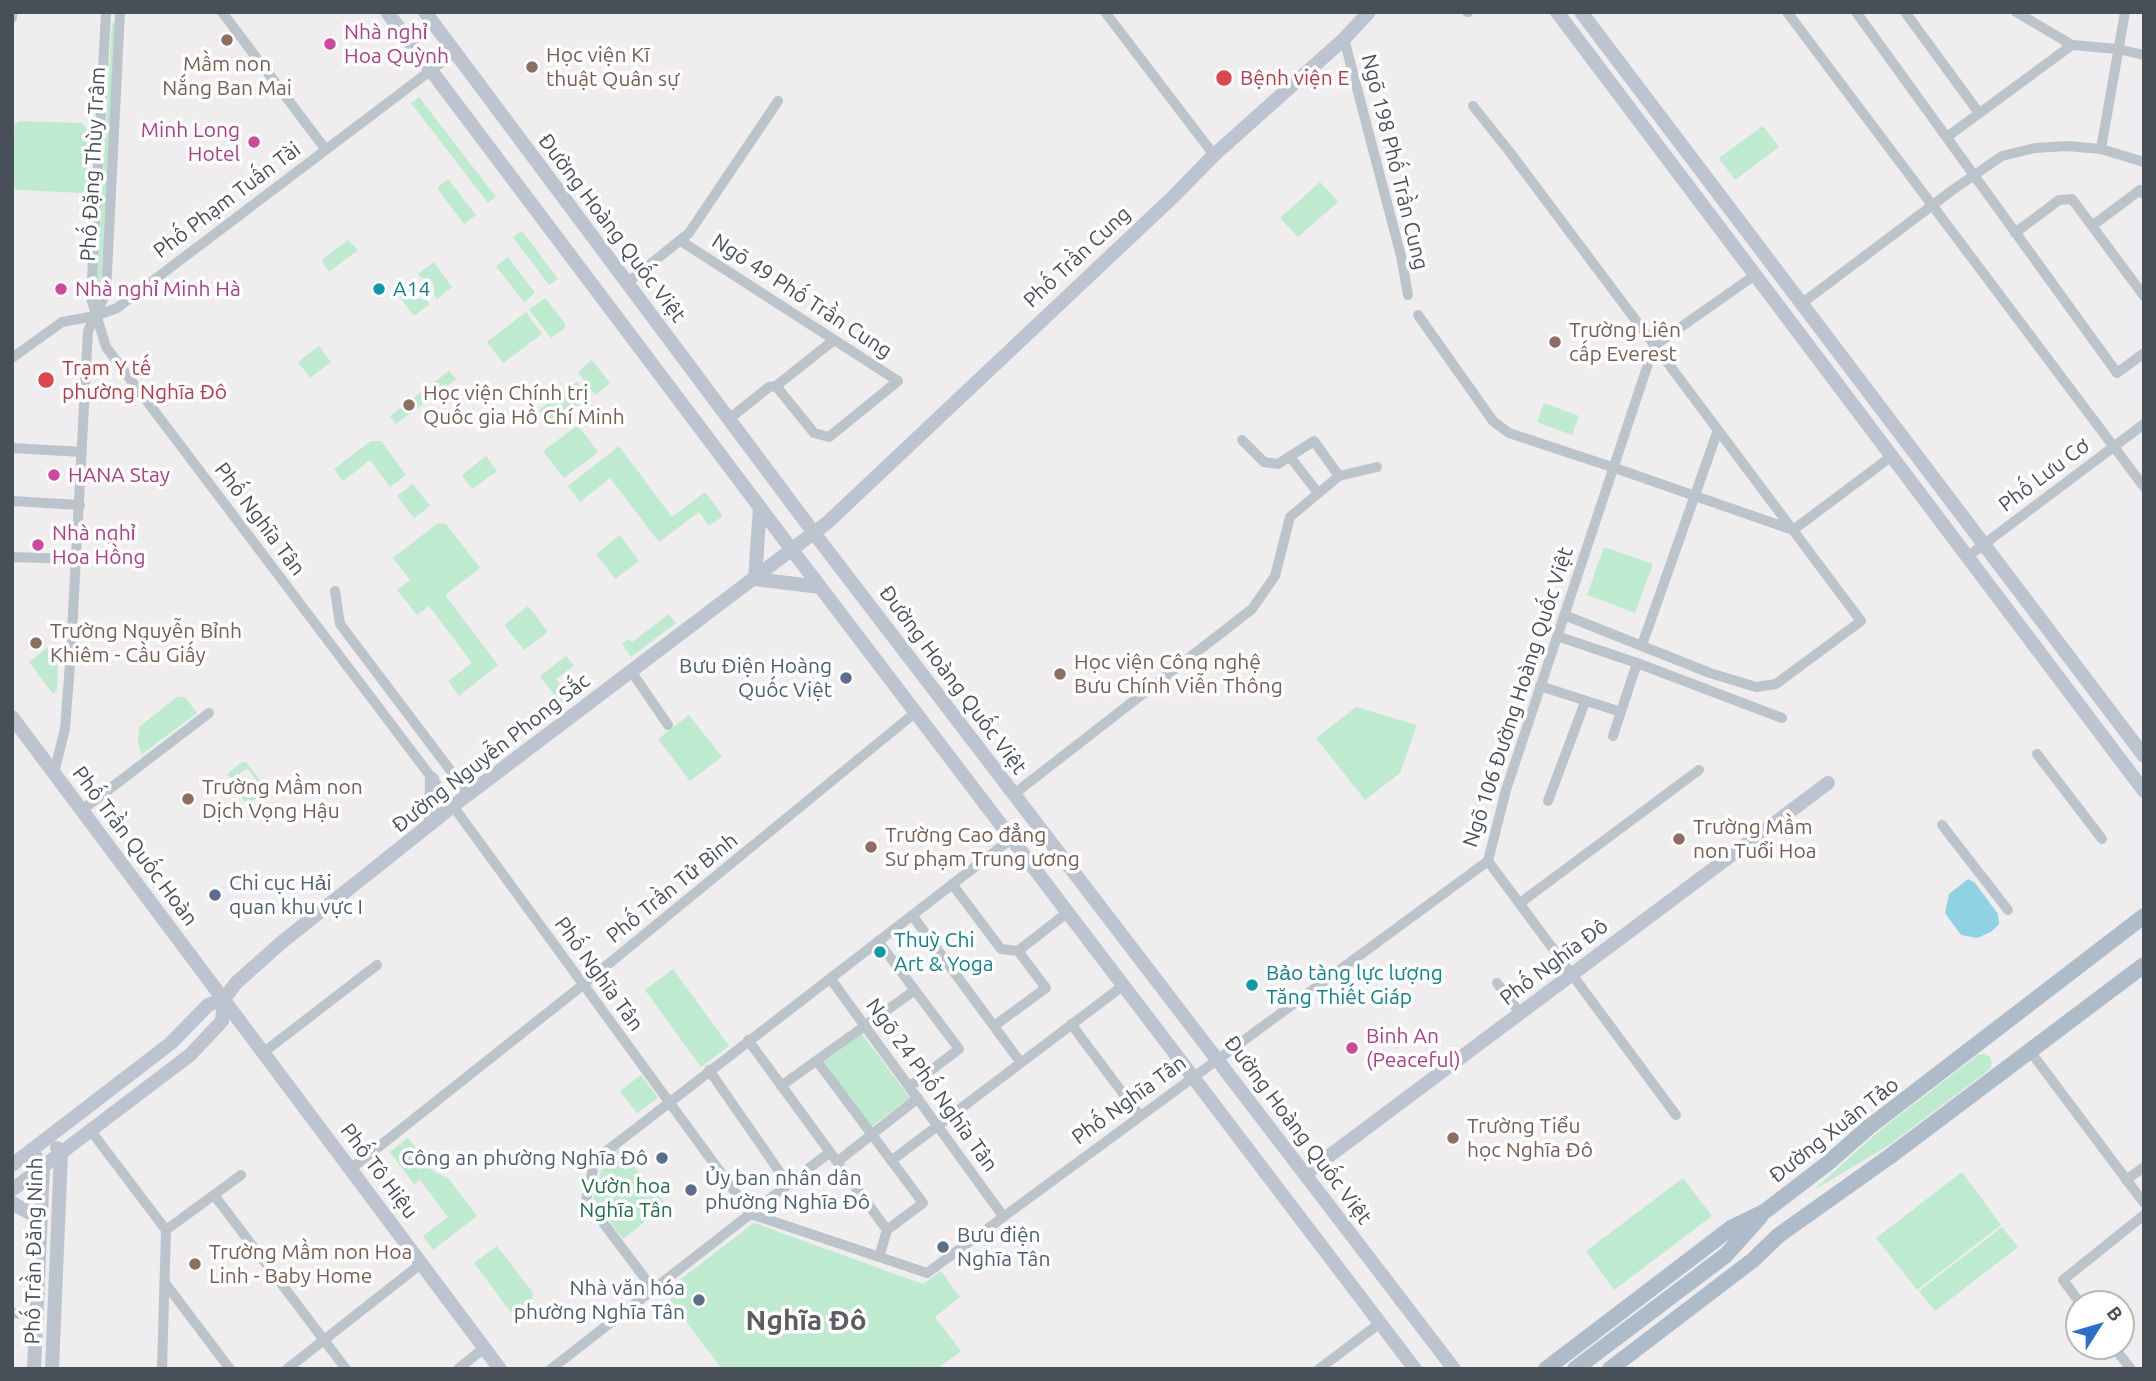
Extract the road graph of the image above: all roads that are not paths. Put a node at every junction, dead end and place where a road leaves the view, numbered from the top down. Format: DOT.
graph roads {
  1 [pos="13,12"];
  2 [pos="106,12"];
  3 [pos="120,12"];
  4 [pos="222,12"];
  5 [pos="387,12"];
  6 [pos="425,12"];
  7 [pos="1105,12"];
  8 [pos="1369,12"];
  9 [pos="1557,12"];
  10 [pos="1581,12"];
  11 [pos="1787,12"];
  12 [pos="1856,12"];
  13 [pos="1905,12"];
  14 [pos="2016,12"];
  15 [pos="2124,12"];
  16 [pos="12,18"];
  17 [pos="1344,39"];
  18 [pos="2072,46"];
  19 [pos="2118,49"];
  20 [pos="455,52"];
  21 [pos="2144,55"];
  22 [pos="431,70"];
  23 [pos="778,101"];
  24 [pos="1473,106"];
  25 [pos="1979,113"];
  26 [pos="1947,137"];
  27 [pos="2101,149"];
  28 [pos="326,150"];
  29 [pos="1213,155"];
  30 [pos="2144,163"];
  31 [pos="1975,174"];
  32 [pos="2144,194"];
  33 [pos="1932,206"];
  34 [pos="2092,226"];
  35 [pos="2015,233"];
  36 [pos="684,243"];
  37 [pos="1755,275"];
  38 [pos="627,283"];
  39 [pos="1408,295"];
  40 [pos="2144,296"];
  41 [pos="1801,304"];
  42 [pos="1418,315"];
  43 [pos="95,316"];
  44 [pos="834,340"];
  45 [pos="1654,346"];
  46 [pos="2144,353"];
  47 [pos="12,358"];
  48 [pos="776,386"];
  49 [pos="729,419"];
  50 [pos="2144,424"];
  51 [pos="1718,430"];
  52 [pos="1242,440"];
  53 [pos="2114,447"];
  54 [pos="12,448"];
  55 [pos="82,452"];
  56 [pos="1892,456"];
  57 [pos="1291,458"];
  58 [pos="1377,467"];
  59 [pos="1612,467"];
  60 [pos="1339,476"];
  61 [pos="2144,487"];
  62 [pos="1318,494"];
  63 [pos="1693,496"];
  64 [pos="12,501"];
  65 [pos="80,505"];
  66 [pos="760,507"];
  67 [pos="1793,530"];
  68 [pos="814,533"];
  69 [pos="1984,544"];
  70 [pos="792,550"];
  71 [pos="12,557"];
  72 [pos="1967,557"];
  73 [pos="75,559"];
  74 [pos="755,579"];
  75 [pos="820,587"];
  76 [pos="335,591"];
  77 [pos="1563,615"];
  78 [pos="1557,636"];
  79 [pos="1642,645"];
  80 [pos="1637,663"];
  81 [pos="632,671"];
  82 [pos="1540,686"];
  83 [pos="1586,702"];
  84 [pos="916,712"];
  85 [pos="1621,712"];
  86 [pos="209,713"];
  87 [pos="12,717"];
  88 [pos="1782,718"];
  89 [pos="668,725"];
  90 [pos="1613,736"];
  91 [pos="2037,754"];
  92 [pos="2144,756"];
  93 [pos="1699,770"];
  94 [pos="54,773"];
  95 [pos="432,779"];
  96 [pos="1828,783"];
  97 [pos="2144,792"];
  98 [pos="1014,794"];
  99 [pos="469,795"];
  100 [pos="1548,801"];
  101 [pos="453,806"];
  102 [pos="82,810"];
  103 [pos="431,824"];
  104 [pos="1942,825"];
  105 [pos="1012,839"];
  106 [pos="2102,839"];
  107 [pos="1488,861"];
  108 [pos="952,884"];
  109 [pos="1520,903"];
  110 [pos="2008,910"];
  111 [pos="1068,912"];
  112 [pos="912,915"];
  113 [pos="2144,916"];
  114 [pos="878,941"];
  115 [pos="1018,951"];
  116 [pos="377,965"];
  117 [pos="2144,965"];
  118 [pos="1572,974"];
  119 [pos="830,978"];
  120 [pos="1497,983"];
  121 [pos="584,985"];
  122 [pos="1124,985"];
  123 [pos="915,990"];
  124 [pos="224,999"];
  125 [pos="1520,1013"];
  126 [pos="1071,1024"];
  127 [pos="994,1026"];
  128 [pos="866,1027"];
  129 [pos="176,1038"];
  130 [pos="748,1040"];
  131 [pos="2030,1051"];
  132 [pos="264,1052"];
  133 [pos="190,1055"];
  134 [pos="1217,1060"];
  135 [pos="817,1061"];
  136 [pos="1021,1063"];
  137 [pos="709,1070"];
  138 [pos="1194,1077"];
  139 [pos="781,1086"];
  140 [pos="909,1087"];
  141 [pos="918,1098"];
  142 [pos="667,1102"];
  143 [pos="1676,1115"];
  144 [pos="1140,1116"];
  145 [pos="938,1126"];
  146 [pos="91,1131"];
  147 [pos="872,1134"];
  148 [pos="48,1136"];
  149 [pos="31,1150"];
  150 [pos="830,1152"];
  151 [pos="61,1153"];
  152 [pos="891,1161"];
  153 [pos="837,1162"];
  154 [pos="12,1165"];
  155 [pos="43,1167"];
  156 [pos="2144,1167"];
  157 [pos="352,1168"];
  158 [pos="1305,1174"];
  159 [pos="241,1175"];
  160 [pos="2126,1180"];
  161 [pos="788,1184"];
  162 [pos="12,1190"];
  163 [pos="214,1195"];
  164 [pos="12,1203"];
  165 [pos="2144,1203"];
  166 [pos="1764,1212"];
  167 [pos="751,1214"];
  168 [pos="2144,1215"];
  169 [pos="1003,1216"];
  170 [pos="41,1219"];
  171 [pos="166,1230"];
  172 [pos="887,1230"];
  173 [pos="1779,1235"];
  174 [pos="1726,1255"];
  175 [pos="879,1257"];
  176 [pos="422,1263"];
  177 [pos="165,1283"];
  178 [pos="653,1289"];
  179 [pos="2070,1290"];
  180 [pos="12,1313"];
  181 [pos="37,1315"];
  182 [pos="1380,1323"];
  183 [pos="324,1340"];
  184 [pos="484,1348"];
  185 [pos="1551,1367"];
  186 [pos="34,1369"];
  187 [pos="52,1369"];
  188 [pos="162,1369"];
  189 [pos="230,1369"];
  190 [pos="287,1369"];
  191 [pos="346,1369"];
  192 [pos="458,1369"];
  193 [pos="500,1369"];
  194 [pos="551,1369"];
  195 [pos="1319,1369"];
  196 [pos="1415,1369"];
  197 [pos="1454,1369"];
  198 [pos="1575,1369"];
  199 [pos="1610,1369"];
  1 -- 16 [label="street"];
  2 -- 43 [label="street, Phố Đặng Thùy Trâm"];
  3 -- 43 [label="street, Phố Đặng Thùy Trâm"];
  4 -- 28 [label="street"];
  5 -- 22 [label="main road"];
  6 -- 20 [label="main road, Đường Hoàng Quốc Việt"];
  7 -- 29 [label="street"];
  8 -- 17 [label="main road, Phố Trần Cung"];
  9 -- 37 [label="main road"];
  10 -- 41 [label="main road"];
  11 -- 33 [label="street"];
  12 -- 26 [label="street"];
  13 -- 25 [label="street"];
  14 -- 18 [label="street"];
  15 -- 19 [label="street"];
  17 -- 29 [label="main road, Phố Trần Cung"];
  17 -- 39 [label="street, Ngõ 198 Phố Trần Cung"];
  18 -- 19 [label="street"];
  18 -- 25 [label="street"];
  19 -- 21 [label="street"];
  19 -- 27 [label="street"];
  20 -- 22 [label="street, Phố Phạm Tuấn Tài"];
  20 -- 38 [label="main road, Đường Hoàng Quốc Việt"];
  22 -- 28 [label="street, Phố Phạm Tuấn Tài"];
  22 -- 66 [label="main road"];
  23 -- 38 [label="street"];
  24 -- 45 [label="street"];
  25 -- 26 [label="street"];
  26 -- 31 [label="street"];
  27 -- 30 [label="street"];
  27 -- 31 [label="street"];
  28 -- 43 [label="street, Phố Phạm Tuấn Tài"];
  29 -- 68 [label="main road, Phố Trần Cung"];
  31 -- 33 [label="street"];
  31 -- 35 [label="street"];
  32 -- 34 [label="street"];
  33 -- 41 [label="street"];
  33 -- 53 [label="street"];
  34 -- 35 [label="street"];
  34 -- 40 [label="street"];
  35 -- 46 [label="street"];
  36 -- 44 [label="street, Ngõ 49 Phố Trần Cung"];
  37 -- 45 [label="street"];
  37 -- 56 [label="main road"];
  38 -- 49 [label="main road, Đường Hoàng Quốc Việt"];
  41 -- 69 [label="main road"];
  42 -- 59 [label="street"];
  43 -- 47 [label="street, Phố Phạm Tuấn Tài"];
  43 -- 55 [label="street, Phố Đặng Thùy Trâm"];
  43 -- 95 [label="street, Phố Nghĩa Tân"];
  44 -- 48 [label="street"];
  44 -- 48 [label="street, Ngõ 49 Phố Trần Cung"];
  45 -- 51 [label="street"];
  45 -- 59 [label="street, Ngõ 106 Đường Hoàng Quốc Việt"];
  48 -- 49 [label="street"];
  49 -- 68 [label="main road, Đường Hoàng Quốc Việt"];
  50 -- 53 [label="street, Phố Lưu Cơ"];
  51 -- 63 [label="street"];
  51 -- 67 [label="street"];
  52 -- 57 [label="street"];
  53 -- 61 [label="street"];
  53 -- 69 [label="street, Phố Lưu Cơ"];
  54 -- 55 [label="street"];
  55 -- 65 [label="street, Phố Đặng Thùy Trâm"];
  56 -- 67 [label="street"];
  56 -- 72 [label="main road"];
  57 -- 60 [label="street"];
  57 -- 62 [label="street"];
  58 -- 60 [label="street"];
  59 -- 63 [label="street"];
  59 -- 77 [label="street, Ngõ 106 Đường Hoàng Quốc Việt"];
  60 -- 62 [label="street"];
  62 -- 98 [label="street"];
  63 -- 67 [label="street"];
  63 -- 79 [label="street"];
  64 -- 65 [label="street"];
  65 -- 73 [label="street, Phố Đặng Thùy Trâm"];
  66 -- 70 [label="main road"];
  66 -- 74 [label="main road"];
  67 -- 79 [label="street"];
  68 -- 70 [label="main road, Phố Trần Cung"];
  68 -- 98 [label="main road, Đường Hoàng Quốc Việt"];
  69 -- 72 [label="street, Phố Lưu Cơ"];
  69 -- 92 [label="main road"];
  70 -- 74 [label="main road, Đường Nguyễn Phong Sắc"];
  70 -- 75 [label="main road"];
  71 -- 73 [label="street"];
  72 -- 97 [label="main road"];
  73 -- 94 [label="street, Phố Đặng Thùy Trâm"];
  74 -- 75 [label="main road"];
  74 -- 81 [label="main road, Đường Nguyễn Phong Sắc"];
  75 -- 84 [label="main road"];
  76 -- 99 [label="street"];
  77 -- 78 [label="street, Ngõ 106 Đường Hoàng Quốc Việt"];
  77 -- 79 [label="street"];
  78 -- 80 [label="street"];
  78 -- 82 [label="street, Ngõ 106 Đường Hoàng Quốc Việt"];
  80 -- 85 [label="street"];
  80 -- 88 [label="street"];
  81 -- 89 [label="street"];
  81 -- 99 [label="main road, Đường Nguyễn Phong Sắc"];
  82 -- 83 [label="street"];
  82 -- 107 [label="street, Ngõ 106 Đường Hoàng Quốc Việt"];
  83 -- 85 [label="street"];
  83 -- 100 [label="street"];
  84 -- 105 [label="main road"];
  84 -- 121 [label="street, Phố Trần Tử Bình"];
  85 -- 90 [label="street"];
  86 -- 102 [label="street"];
  87 -- 94 [label="main road, Phố Trần Quốc Hoàn"];
  91 -- 106 [label="street"];
  93 -- 109 [label="street"];
  94 -- 102 [label="main road, Phố Trần Quốc Hoàn"];
  95 -- 101 [label="street, Phố Nghĩa Tân"];
  95 -- 103 [label="main road"];
  96 -- 118 [label="main road, Phố Nghĩa Đô"];
  98 -- 134 [label="main road, Đường Hoàng Quốc Việt"];
  99 -- 101 [label="main road, Đường Nguyễn Phong Sắc"];
  101 -- 103 [label="main road, Đường Nguyễn Phong Sắc"];
  101 -- 121 [label="street, Phố Nghĩa Tân"];
  102 -- 124 [label="main road, Phố Trần Quốc Hoàn"];
  103 -- 124 [label="main road, Đường Nguyễn Phong Sắc"];
  104 -- 110 [label="street"];
  105 -- 108 [label="street"];
  105 -- 111 [label="main road"];
  107 -- 109 [label="street"];
  107 -- 134 [label="street, Ngõ 106 Đường Hoàng Quốc Việt"];
  108 -- 112 [label="street"];
  108 -- 115 [label="street"];
  109 -- 118 [label="street"];
  111 -- 115 [label="street"];
  111 -- 122 [label="main road"];
  112 -- 114 [label="street"];
  112 -- 127 [label="street"];
  113 -- 166 [label="main road, Đường Xuân Tảo"];
  114 -- 119 [label="street"];
  114 -- 123 [label="street"];
  115 -- 127 [label="street"];
  116 -- 132 [label="street"];
  117 -- 131 [label="main road"];
  118 -- 125 [label="main road, Phố Nghĩa Đô"];
  118 -- 143 [label="street"];
  119 -- 128 [label="street, Ngõ 24 Phố Nghĩa Tân"];
  119 -- 130 [label="street"];
  120 -- 125 [label="street"];
  121 -- 142 [label="street, Phố Nghĩa Tân"];
  121 -- 157 [label="street, Phố Trần Tử Bình"];
  122 -- 126 [label="street"];
  122 -- 138 [label="main road"];
  123 -- 128 [label="street"];
  123 -- 140 [label="street"];
  124 -- 129 [label="main road, Đường Nguyễn Phong Sắc"];
  124 -- 132 [label="main road, Phố Tô Hiệu"];
  124 -- 133 [label="main road, Đường Nguyễn Phong Sắc"];
  125 -- 158 [label="main road, Phố Nghĩa Đô"];
  126 -- 136 [label="street"];
  126 -- 144 [label="street"];
  127 -- 136 [label="street"];
  128 -- 135 [label="street"];
  128 -- 140 [label="street, Ngõ 24 Phố Nghĩa Tân"];
  129 -- 133 [label="main road"];
  129 -- 148 [label="main road, Đường Nguyễn Phong Sắc"];
  130 -- 137 [label="street"];
  130 -- 139 [label="street"];
  131 -- 160 [label="street"];
  131 -- 173 [label="main road"];
  132 -- 157 [label="main road, Phố Tô Hiệu"];
  133 -- 146 [label="main road, Đường Nguyễn Phong Sắc"];
  134 -- 138 [label="street, Phố Nghĩa Tân"];
  134 -- 158 [label="main road, Đường Hoàng Quốc Việt"];
  135 -- 139 [label="street"];
  135 -- 147 [label="street"];
  136 -- 145 [label="street"];
  137 -- 142 [label="street"];
  137 -- 161 [label="street"];
  138 -- 144 [label="street, Phố Nghĩa Tân"];
  138 -- 182 [label="main road"];
  139 -- 150 [label="street"];
  140 -- 141 [label="street, Ngõ 24 Phố Nghĩa Tân"];
  141 -- 145 [label="street, Ngõ 24 Phố Nghĩa Tân"];
  141 -- 147 [label="street"];
  142 -- 167 [label="street, Phố Nghĩa Tân"];
  142 -- 178 [label="street"];
  144 -- 169 [label="street, Phố Nghĩa Tân"];
  145 -- 152 [label="street"];
  145 -- 169 [label="street, Ngõ 24 Phố Nghĩa Tân"];
  146 -- 151 [label="main road, Đường Nguyễn Phong Sắc"];
  146 -- 171 [label="street"];
  147 -- 152 [label="street"];
  147 -- 153 [label="street"];
  148 -- 149 [label="main road, Đường Nguyễn Phong Sắc"];
  148 -- 151 [label="main road, Phố Trần Đăng Ninh"];
  149 -- 154 [label="main road, Đường Nguyễn Phong Sắc"];
  149 -- 155 [label="main road, Phố Trần Đăng Ninh"];
  150 -- 153 [label="street"];
  150 -- 161 [label="street"];
  151 -- 155 [label="main road, Đường Nguyễn Phong Sắc"];
  151 -- 187 [label="main road, Phố Trần Đăng Ninh"];
  152 -- 172 [label="street"];
  153 -- 172 [label="street"];
  155 -- 162 [label="main road, Đường Nguyễn Phong Sắc"];
  155 -- 170 [label="main road, Phố Trần Đăng Ninh"];
  156 -- 160 [label="street"];
  157 -- 176 [label="main road, Phố Tô Hiệu"];
  158 -- 197 [label="main road, Đường Hoàng Quốc Việt"];
  159 -- 163 [label="street"];
  160 -- 165 [label="street"];
  161 -- 167 [label="street"];
  163 -- 171 [label="street"];
  163 -- 183 [label="street"];
  164 -- 170 [label="main road"];
  166 -- 174 [label="main road"];
  166 -- 185 [label="main road, Đường Xuân Tảo"];
  167 -- 175 [label="street, Phố Nghĩa Tân"];
  167 -- 178 [label="street"];
  168 -- 179 [label="street"];
  169 -- 175 [label="street, Phố Nghĩa Tân"];
  170 -- 181 [label="main road, Phố Trần Đăng Ninh"];
  171 -- 177 [label="street"];
  172 -- 175 [label="street"];
  173 -- 174 [label="main road"];
  173 -- 199 [label="main road"];
  174 -- 198 [label="main road"];
  176 -- 183 [label="street"];
  176 -- 184 [label="main road, Phố Tô Hiệu"];
  177 -- 188 [label="street"];
  177 -- 189 [label="street"];
  178 -- 194 [label="street"];
  180 -- 181 [label="street"];
  181 -- 186 [label="main road, Phố Trần Đăng Ninh"];
  182 -- 195 [label="street"];
  182 -- 196 [label="main road"];
  183 -- 190 [label="street"];
  183 -- 191 [label="street"];
  184 -- 192 [label="street"];
  184 -- 193 [label="main road, Phố Tô Hiệu"];
}
